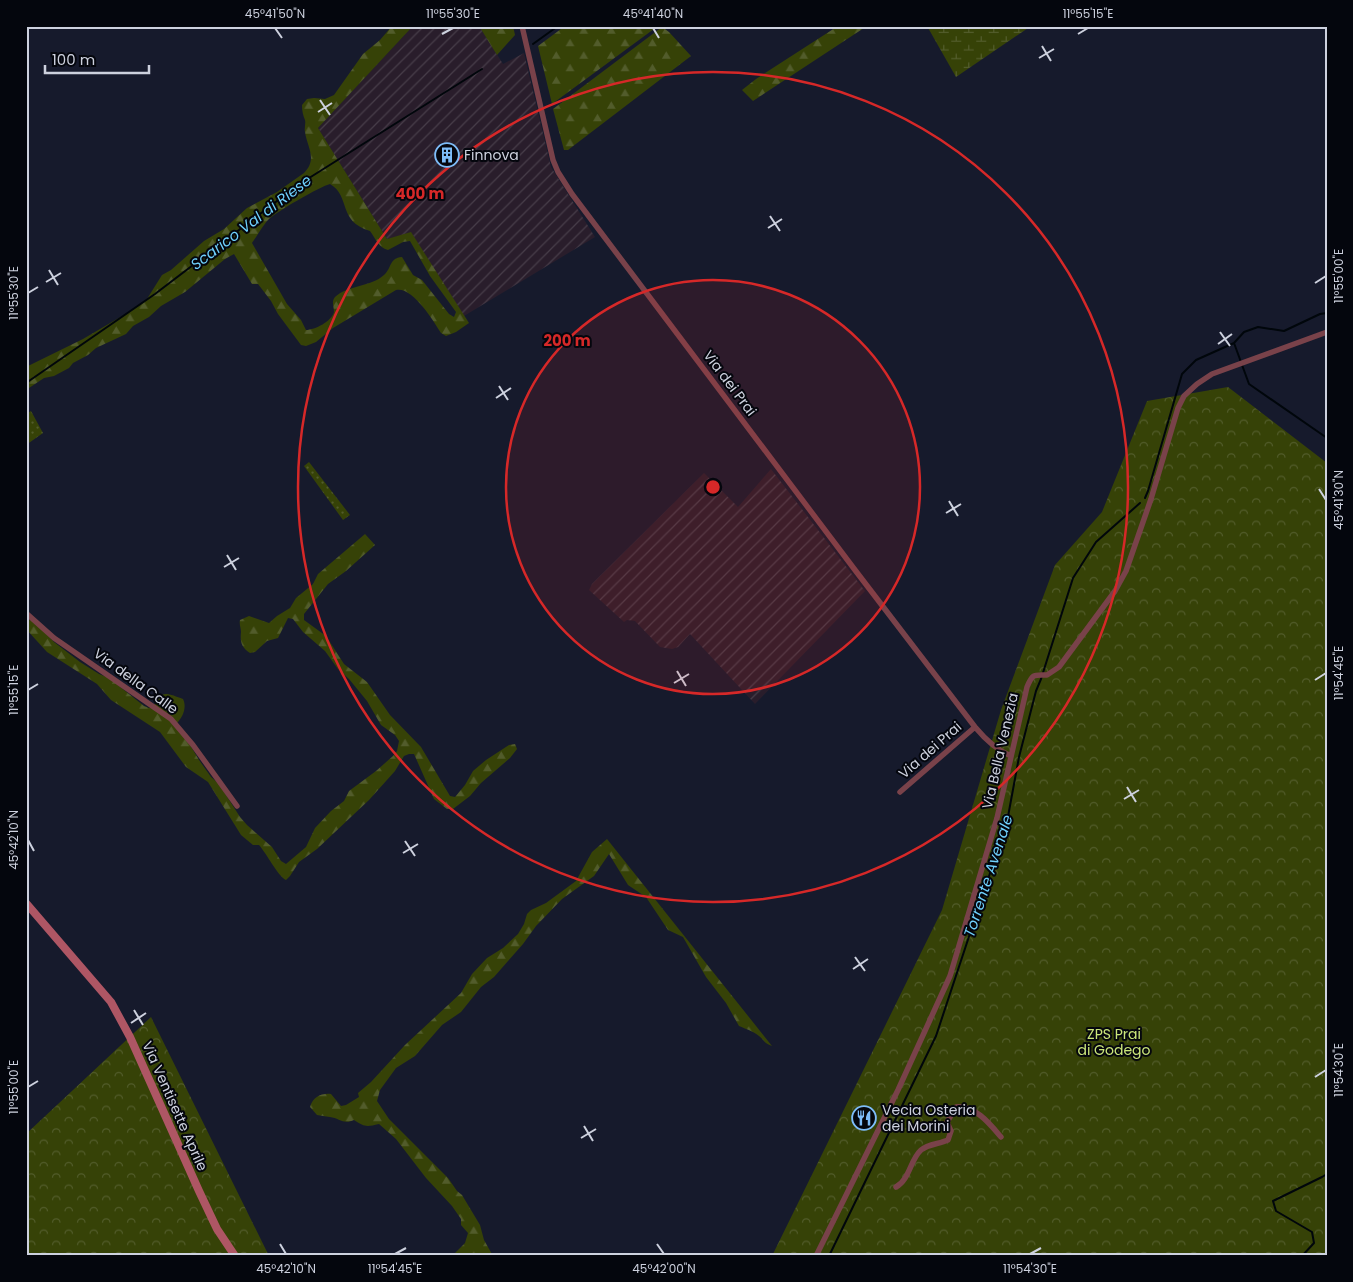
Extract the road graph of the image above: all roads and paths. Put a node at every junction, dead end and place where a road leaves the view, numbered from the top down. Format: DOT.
graph roads {
  1 [pos="522,26"];
  2 [pos="1327,332"];
  3 [pos="26,613"];
  4 [pos="975,727"];
  5 [pos="1011,756"];
  6 [pos="900,792"];
  7 [pos="237,806"];
  8 [pos="26,903"];
  9 [pos="1002,1137"];
  10 [pos="896,1187"];
  11 [pos="235,1256"];
  12 [pos="816,1256"];
  1 -- 4 [label="street, Via dei Prai"];
  2 -- 5 [label="street, Via Bella Venezia"];
  3 -- 7 [label="street, Via della Calle"];
  4 -- 5 [label="street, Via dei Prai"];
  4 -- 6 [label="street, Via dei Prai"];
  5 -- 12 [label="street, Via Bella Venezia"];
  8 -- 11 [label="main road, Via Ventisette Aprile"];
  9 -- 10 [label="street"];
}
